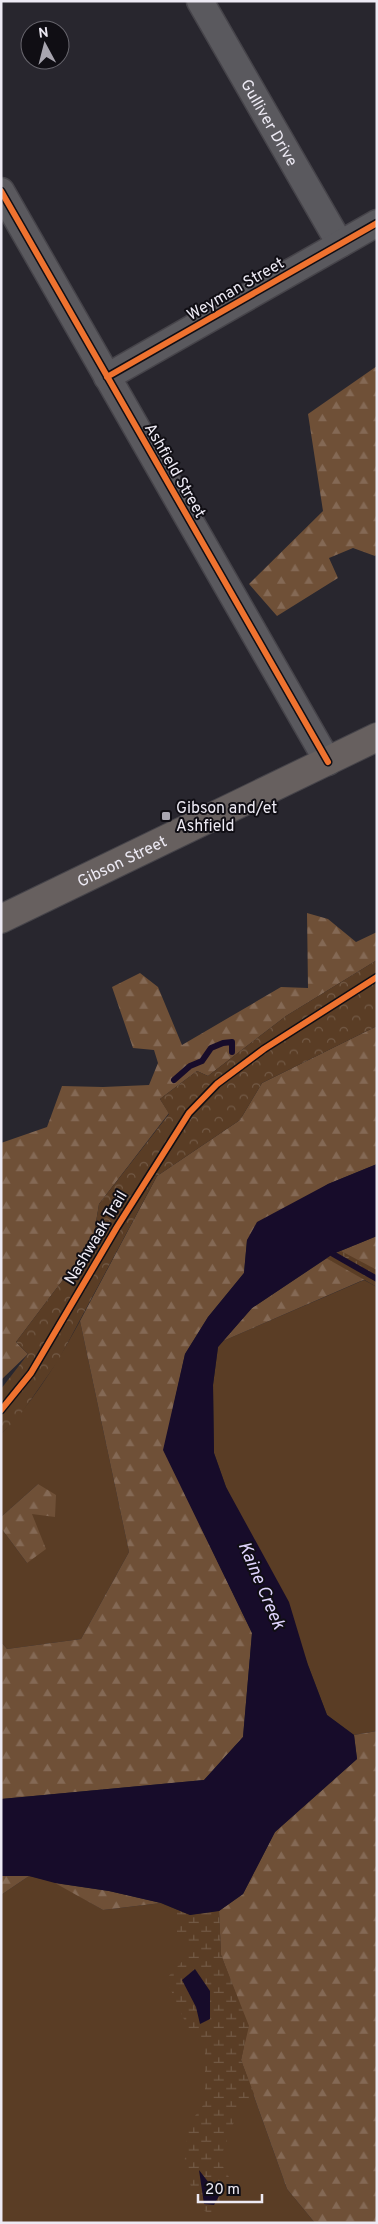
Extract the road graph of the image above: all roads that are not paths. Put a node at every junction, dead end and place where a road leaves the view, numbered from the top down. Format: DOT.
graph roads {
  1 [pos="200,1"];
  2 [pos="1,191"];
  3 [pos="377,223"];
  4 [pos="340,244"];
  5 [pos="108,377"];
  6 [pos="377,737"];
  7 [pos="328,762"];
  8 [pos="1,919"];
  1 -- 4 [label="street, Gulliver Drive"];
  2 -- 5 [label="street, Ashfield Street"];
  3 -- 4 [label="street, Weyman Street"];
  4 -- 5 [label="street, Weyman Street"];
  5 -- 7 [label="street, Ashfield Street"];
  6 -- 7 [label="main road, Gibson Street"];
  7 -- 8 [label="main road, Gibson Street"];
}
